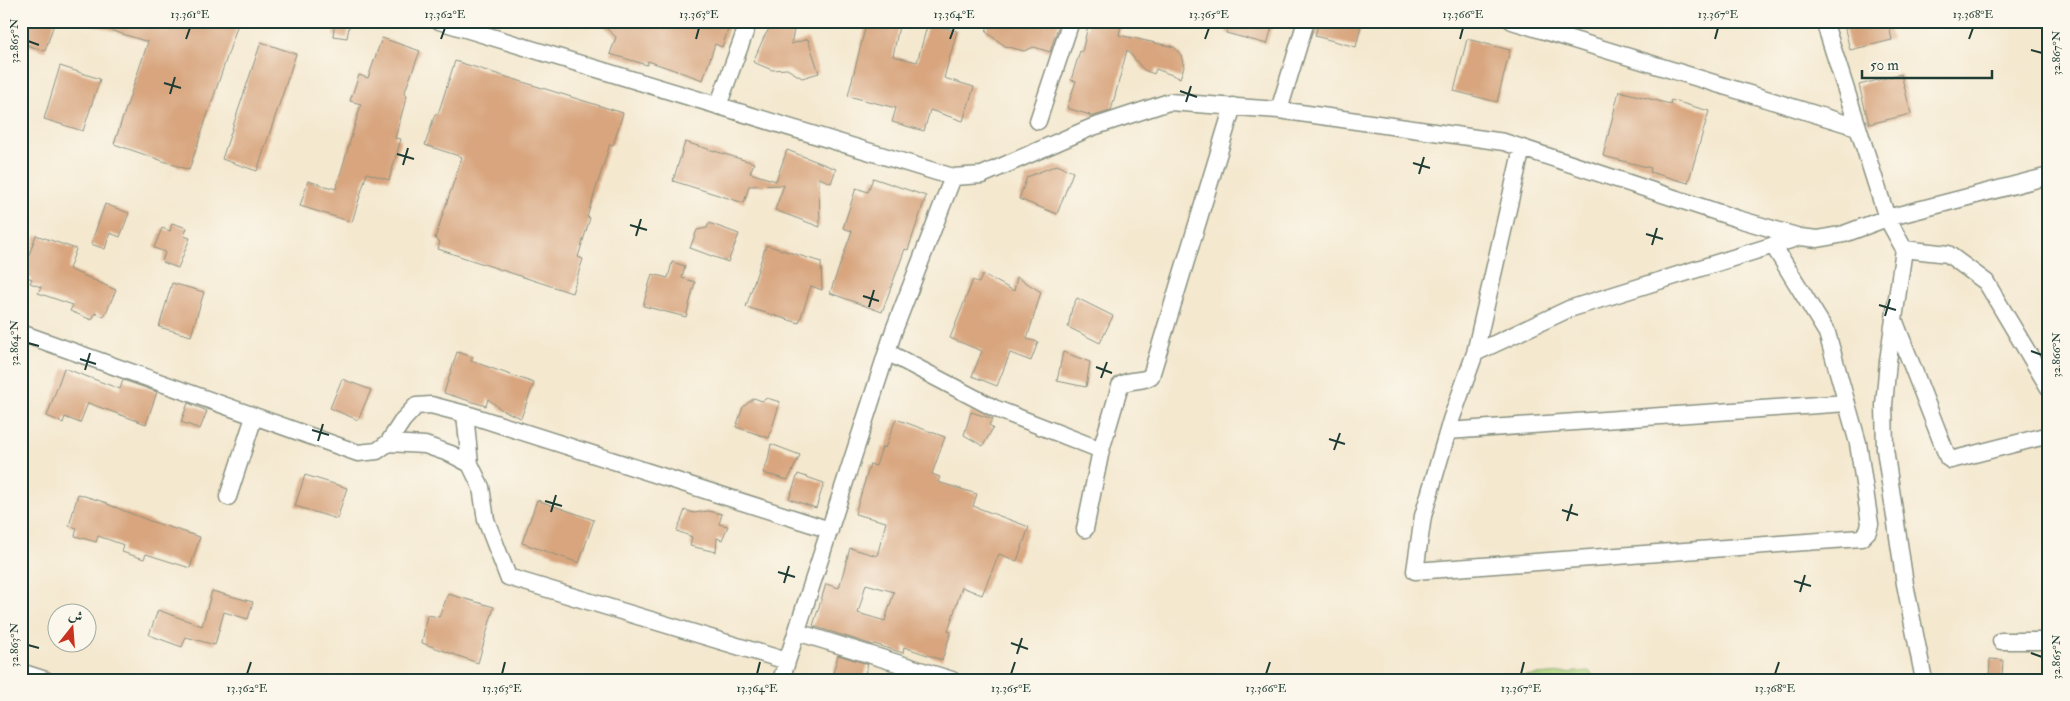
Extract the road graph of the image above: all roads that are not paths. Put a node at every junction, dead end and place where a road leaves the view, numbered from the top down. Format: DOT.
graph roads {
  1 [pos="439,21"];
  2 [pos="749,21"];
  3 [pos="1072,21"];
  4 [pos="1306,21"];
  5 [pos="1512,21"];
  6 [pos="1824,21"];
  7 [pos="718,106"];
  8 [pos="1233,106"];
  9 [pos="1279,110"];
  10 [pos="1038,121"];
  11 [pos="1857,127"];
  12 [pos="1522,148"];
  13 [pos="2049,176"];
  14 [pos="952,177"];
  15 [pos="1887,218"];
  16 [pos="1800,237"];
  17 [pos="1773,245"];
  18 [pos="1904,249"];
  19 [pos="1894,320"];
  20 [pos="21,333"];
  21 [pos="887,352"];
  22 [pos="1475,353"];
  23 [pos="2049,388"];
  24 [pos="1847,403"];
  25 [pos="466,414"];
  26 [pos="254,417"];
  27 [pos="1448,431"];
  28 [pos="2049,435"];
  29 [pos="388,443"];
  30 [pos="1101,450"];
  31 [pos="470,464"];
  32 [pos="228,497"];
  33 [pos="1085,529"];
  34 [pos="830,530"];
  35 [pos="797,632"];
  36 [pos="2001,641"];
  37 [pos="2049,641"];
  38 [pos="787,661"];
  39 [pos="21,672"];
  40 [pos="46,680"];
  41 [pos="781,680"];
  42 [pos="952,680"];
  43 [pos="1924,680"];
  1 -- 7 [label="street"];
  2 -- 7 [label="street"];
  3 -- 10 [label="street"];
  4 -- 9 [label="street"];
  5 -- 11 [label="street"];
  6 -- 11 [label="street"];
  7 -- 14 [label="street"];
  8 -- 9 [label="street"];
  8 -- 14 [label="street"];
  8 -- 30 [label="street"];
  9 -- 12 [label="street"];
  11 -- 15 [label="street"];
  12 -- 16 [label="street"];
  12 -- 22 [label="street"];
  13 -- 15 [label="street"];
  14 -- 21 [label="street"];
  15 -- 16 [label="street"];
  15 -- 18 [label="street"];
  16 -- 17 [label="street"];
  17 -- 22 [label="street"];
  17 -- 24 [label="street"];
  18 -- 19 [label="street"];
  18 -- 23 [label="street"];
  19 -- 28 [label="street"];
  19 -- 43 [label="street"];
  20 -- 26 [label="street"];
  21 -- 30 [label="street"];
  21 -- 34 [label="street"];
  22 -- 27 [label="street"];
  24 -- 27 [label="street"];
  24 -- 27 [label="street"];
  25 -- 29 [label="street"];
  25 -- 31 [label="street"];
  25 -- 34 [label="street"];
  26 -- 29 [label="street"];
  26 -- 32 [label="street"];
  29 -- 31 [label="street"];
  30 -- 33 [label="street"];
  31 -- 38 [label="street"];
  34 -- 35 [label="street"];
  35 -- 38 [label="street"];
  35 -- 42 [label="street"];
  36 -- 37 [label="street"];
  38 -- 41 [label="street"];
  39 -- 40 [label="street"];
}
